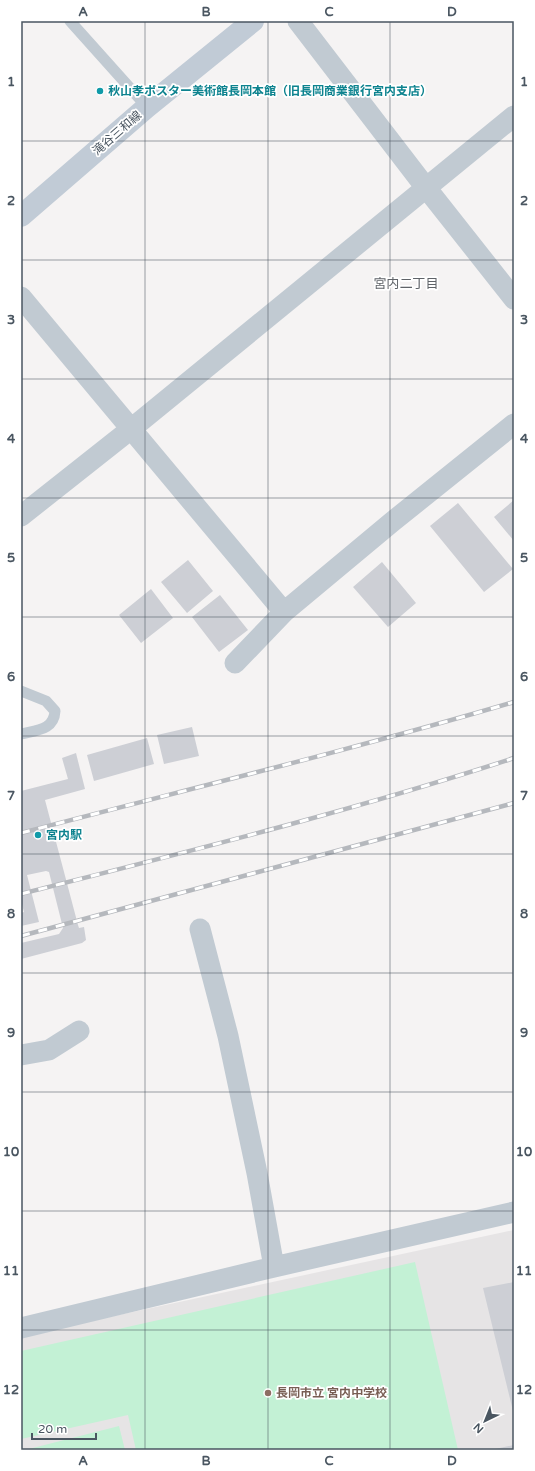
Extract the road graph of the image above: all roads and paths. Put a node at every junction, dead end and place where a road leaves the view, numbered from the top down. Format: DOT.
graph roads {
  1 [pos="70,21"];
  2 [pos="253,21"];
  3 [pos="298,21"];
  4 [pos="147,107"];
  5 [pos="514,116"];
  6 [pos="427,188"];
  7 [pos="21,216"];
  8 [pos="21,297"];
  9 [pos="514,299"];
  10 [pos="514,424"];
  11 [pos="132,429"];
  12 [pos="21,516"];
  13 [pos="284,612"];
  14 [pos="235,663"];
  15 [pos="21,691"];
  16 [pos="21,734"];
  17 [pos="200,929"];
  18 [pos="80,1031"];
  19 [pos="21,1055"];
  20 [pos="514,1212"];
  21 [pos="274,1267"];
  22 [pos="21,1328"];
  1 -- 4 [label="lane"];
  2 -- 4 [label="main road, 滝谷三和線"];
  3 -- 6 [label="street"];
  4 -- 7 [label="main road, 滝谷三和線"];
  5 -- 6 [label="street"];
  6 -- 9 [label="street"];
  6 -- 11 [label="street"];
  8 -- 11 [label="street"];
  10 -- 13 [label="street"];
  11 -- 12 [label="street"];
  11 -- 13 [label="street"];
  13 -- 14 [label="street"];
  15 -- 16 [label="lane"];
  17 -- 21 [label="street"];
  18 -- 19 [label="street"];
  20 -- 21 [label="street"];
  21 -- 22 [label="street"];
}
